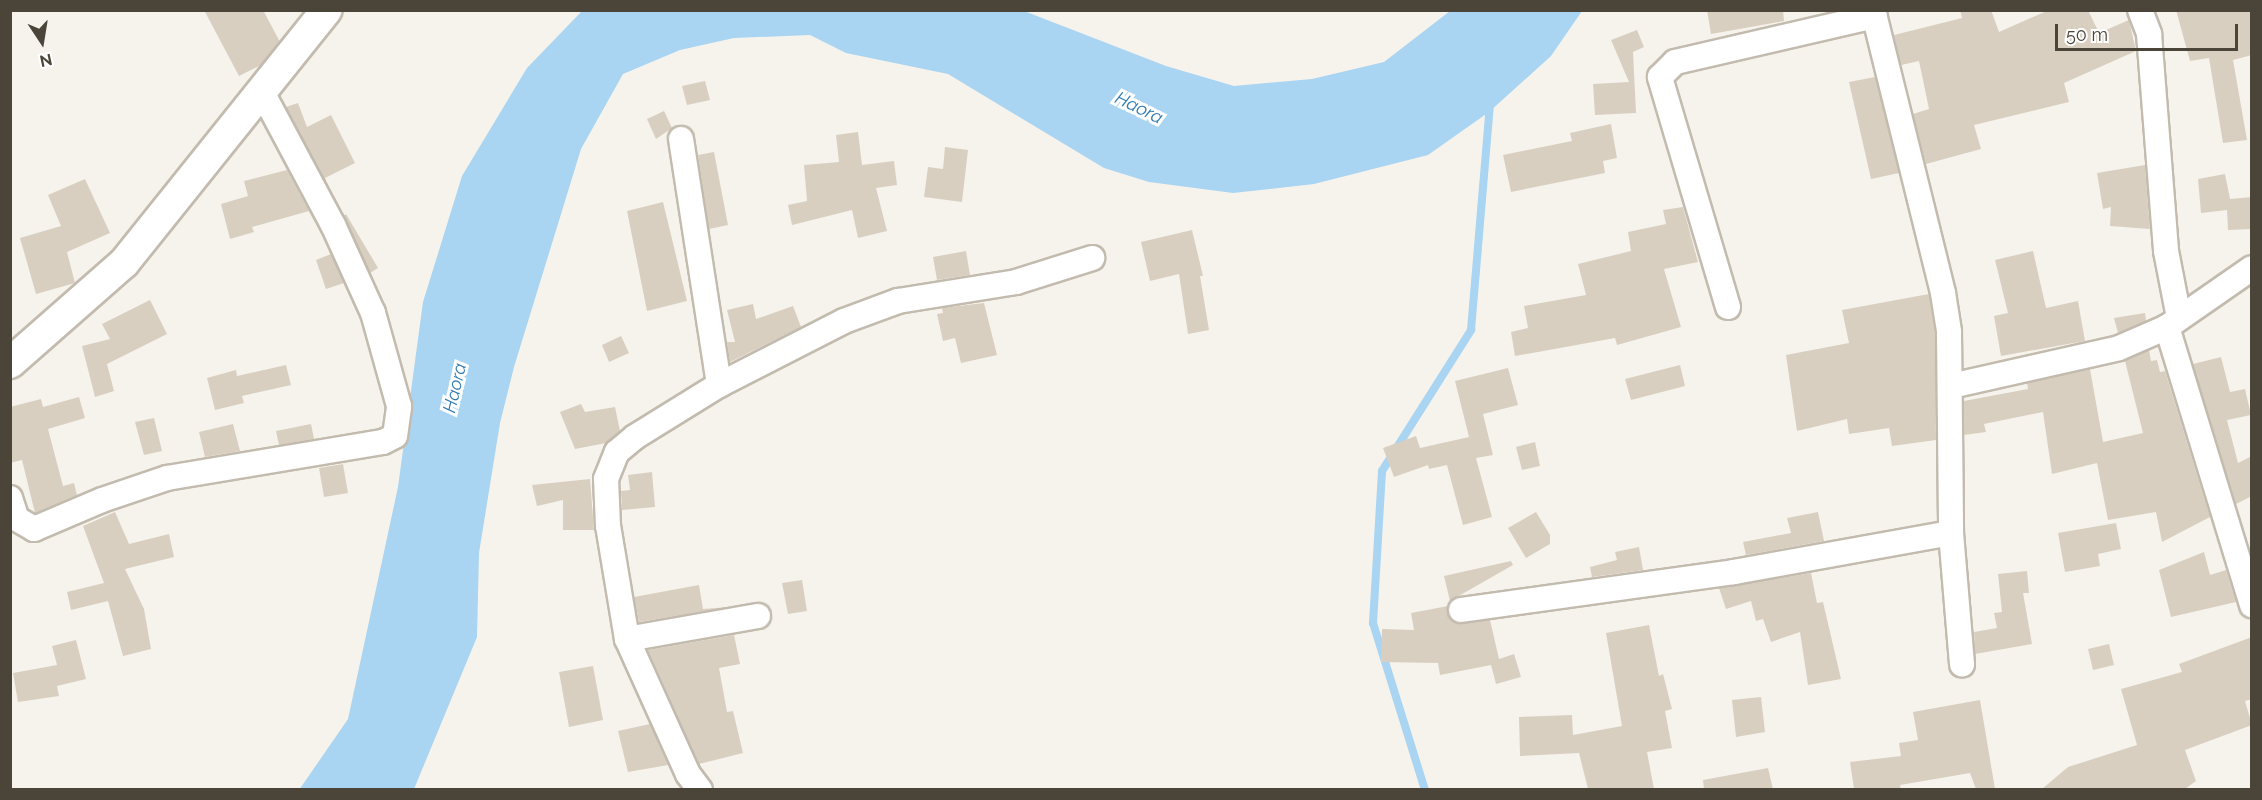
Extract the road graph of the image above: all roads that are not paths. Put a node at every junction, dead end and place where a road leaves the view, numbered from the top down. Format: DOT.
graph roads {
  1 [pos="327,10"];
  2 [pos="2140,10"];
  3 [pos="1874,13"];
  4 [pos="261,90"];
  5 [pos="681,139"];
  6 [pos="1092,258"];
  7 [pos="2252,268"];
  8 [pos="1728,307"];
  9 [pos="2173,322"];
  10 [pos="10,363"];
  11 [pos="719,385"];
  12 [pos="1951,386"];
  13 [pos="10,498"];
  14 [pos="1952,533"];
  15 [pos="2252,605"];
  16 [pos="1461,610"];
  17 [pos="758,616"];
  18 [pos="627,639"];
  19 [pos="1962,665"];
  20 [pos="700,789"];
  1 -- 4 [label="street"];
  2 -- 9 [label="street"];
  3 -- 8 [label="street"];
  3 -- 12 [label="street"];
  4 -- 10 [label="street"];
  4 -- 13 [label="street"];
  5 -- 11 [label="street"];
  6 -- 11 [label="street"];
  7 -- 9 [label="street"];
  9 -- 12 [label="street"];
  9 -- 15 [label="street"];
  11 -- 18 [label="street"];
  12 -- 14 [label="street"];
  14 -- 16 [label="street"];
  14 -- 19 [label="street"];
  17 -- 18 [label="street"];
  18 -- 20 [label="street"];
}
